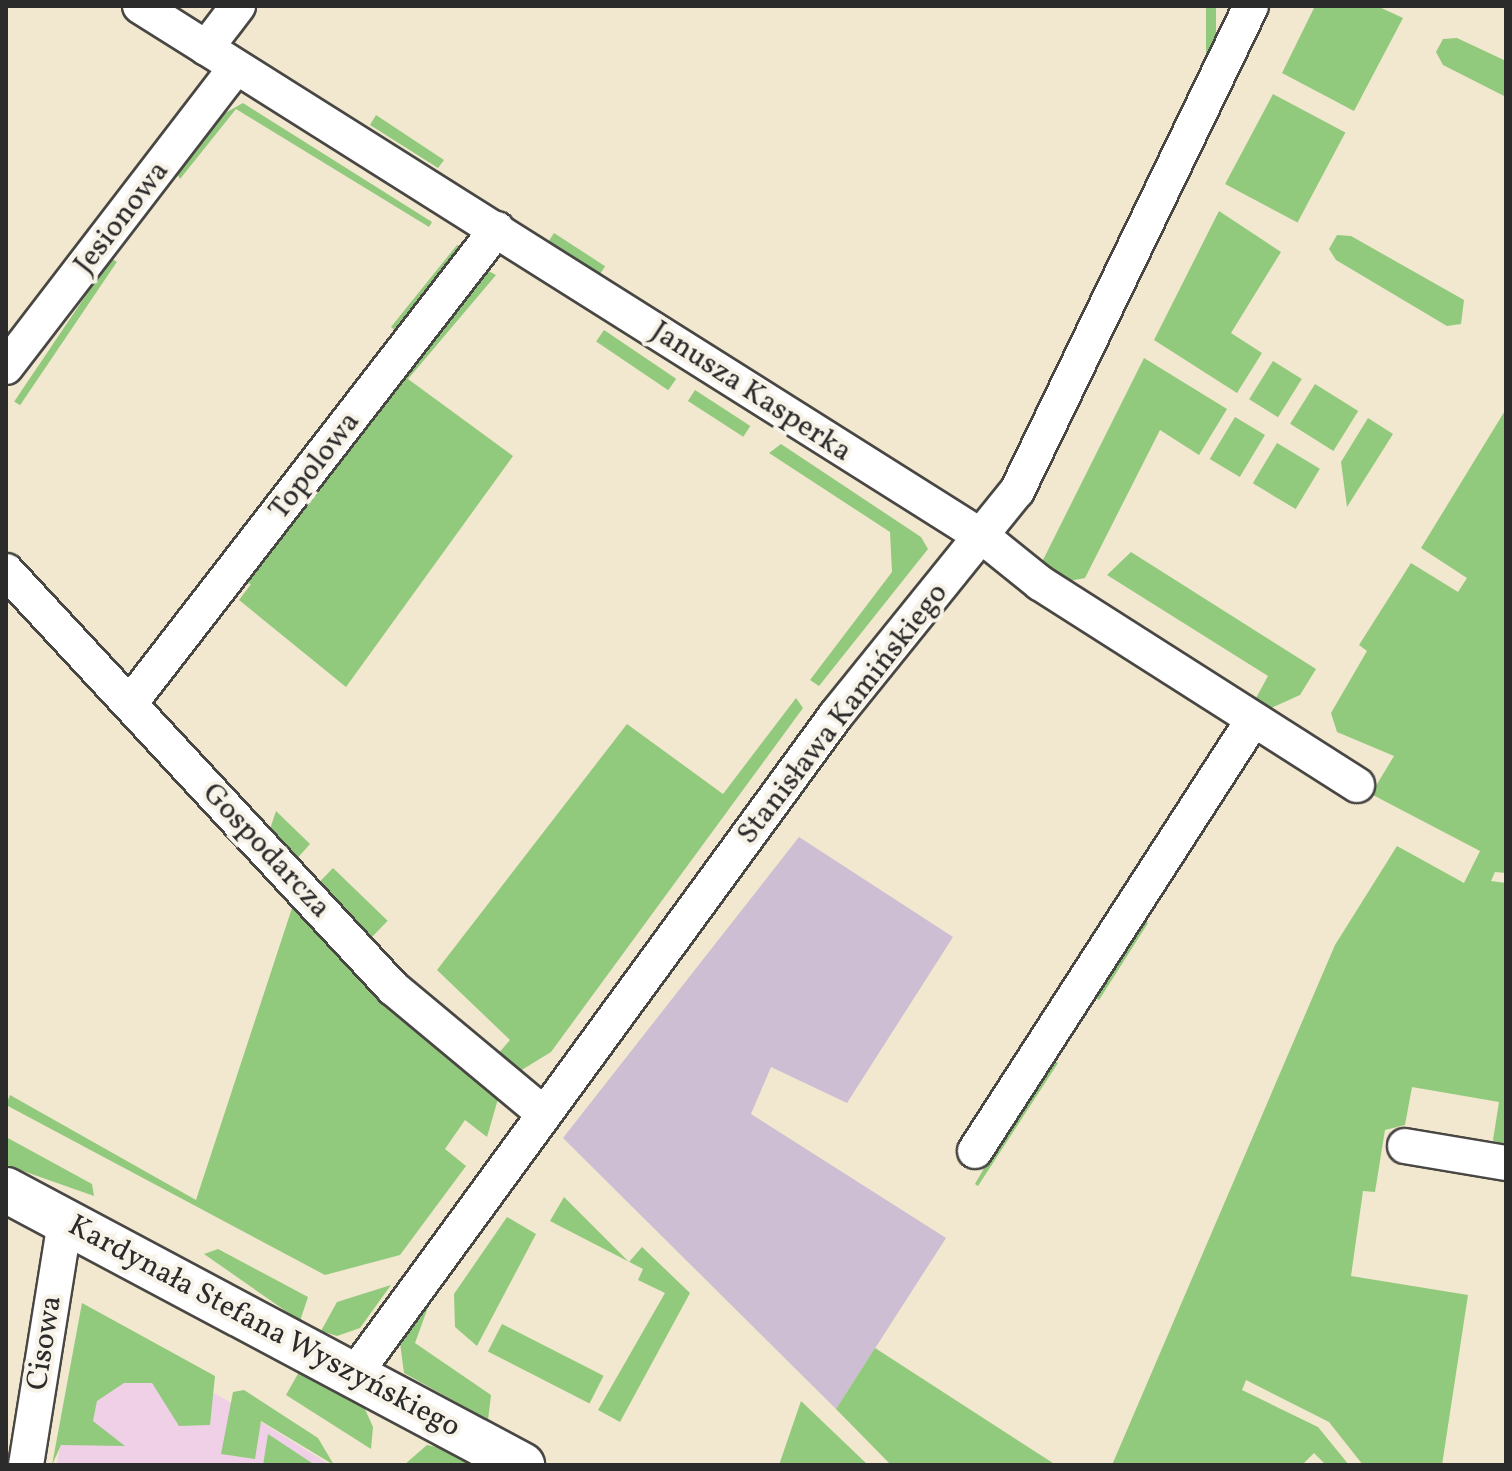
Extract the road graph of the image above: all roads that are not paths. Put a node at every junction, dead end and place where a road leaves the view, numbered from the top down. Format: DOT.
graph roads {
  1 [pos="140,6"];
  2 [pos="238,6"];
  3 [pos="1251,6"];
  4 [pos="206,48"];
  5 [pos="236,67"];
  6 [pos="497,229"];
  7 [pos="6,367"];
  8 [pos="984,538"];
  9 [pos="6,571"];
  10 [pos="131,702"];
  11 [pos="1253,720"];
  12 [pos="1357,785"];
  13 [pos="543,1113"];
  14 [pos="1405,1146"];
  15 [pos="975,1151"];
  16 [pos="1506,1163"];
  17 [pos="6,1190"];
  18 [pos="65,1222"];
  19 [pos="354,1375"];
  20 [pos="26,1465"];
  21 [pos="522,1465"];
  1 -- 4 [label="street, Janusza Kasperka"];
  2 -- 4 [label="street"];
  3 -- 8 [label="street, Stanisława Kamińskiego"];
  4 -- 5 [label="street, Janusza Kasperka"];
  5 -- 6 [label="street, Janusza Kasperka"];
  5 -- 7 [label="street, Jesionowa"];
  6 -- 8 [label="street, Janusza Kasperka"];
  6 -- 10 [label="street, Topolowa"];
  8 -- 11 [label="street, Janusza Kasperka"];
  8 -- 13 [label="street, Stanisława Kamińskiego"];
  9 -- 10 [label="street, Gospodarcza"];
  10 -- 13 [label="street, Gospodarcza"];
  11 -- 12 [label="street, Janusza Kasperka"];
  11 -- 15 [label="street"];
  13 -- 19 [label="street, Stanisława Kamińskiego"];
  14 -- 16 [label="street"];
  17 -- 18 [label="street, Kardynała Stefana Wyszyńskiego"];
  18 -- 19 [label="street, Kardynała Stefana Wyszyńskiego"];
  18 -- 20 [label="street, Cisowa"];
  19 -- 21 [label="street, Kardynała Stefana Wyszyńskiego"];
}
